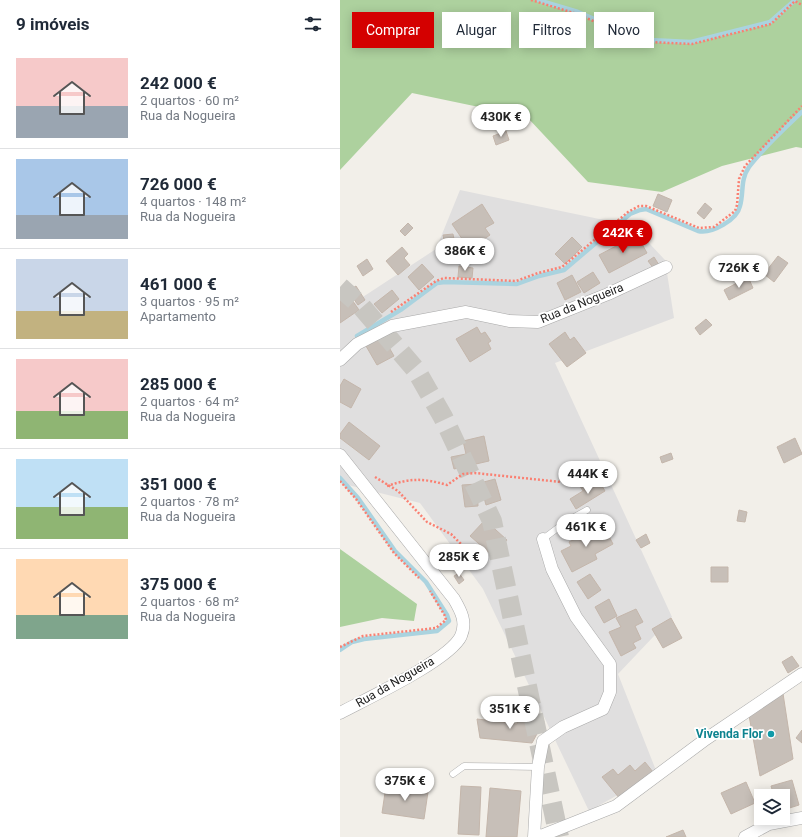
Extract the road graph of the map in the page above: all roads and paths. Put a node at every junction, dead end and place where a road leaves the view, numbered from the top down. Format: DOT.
graph roads {
  1 [pos="530,0"];
  2 [pos="802,5"];
  3 [pos="802,106"];
  4 [pos="666,267"];
  5 [pos="429,285"];
  6 [pos="340,360"];
  7 [pos="340,456"];
  8 [pos="370,473"];
  9 [pos="340,481"];
  10 [pos="561,482"];
  11 [pos="388,486"];
  12 [pos="587,510"];
  13 [pos="543,539"];
  14 [pos="466,549"];
  15 [pos="420,579"];
  16 [pos="429,590"];
  17 [pos="340,647"];
  18 [pos="802,674"];
  19 [pos="340,713"];
  20 [pos="538,767"];
  21 [pos="453,774"];
  22 [pos="802,818"];
  23 [pos="534,837"];
  24 [pos="538,837"];
  25 [pos="745,837"];
  1 -- 2 [label="path"];
  3 -- 5 [label="path"];
  4 -- 6 [label="street, Rua da Nogueira"];
  7 -- 19 [label="street, Rua da Nogueira"];
  8 -- 11 [label="path"];
  9 -- 15 [label="path"];
  10 -- 11 [label="path"];
  11 -- 14 [label="path"];
  12 -- 13 [label="lane"];
  13 -- 20 [label="street"];
  16 -- 17 [label="path"];
  18 -- 24 [label="street"];
  20 -- 21 [label="lane"];
  20 -- 23 [label="street"];
  22 -- 25 [label="street"];
}
